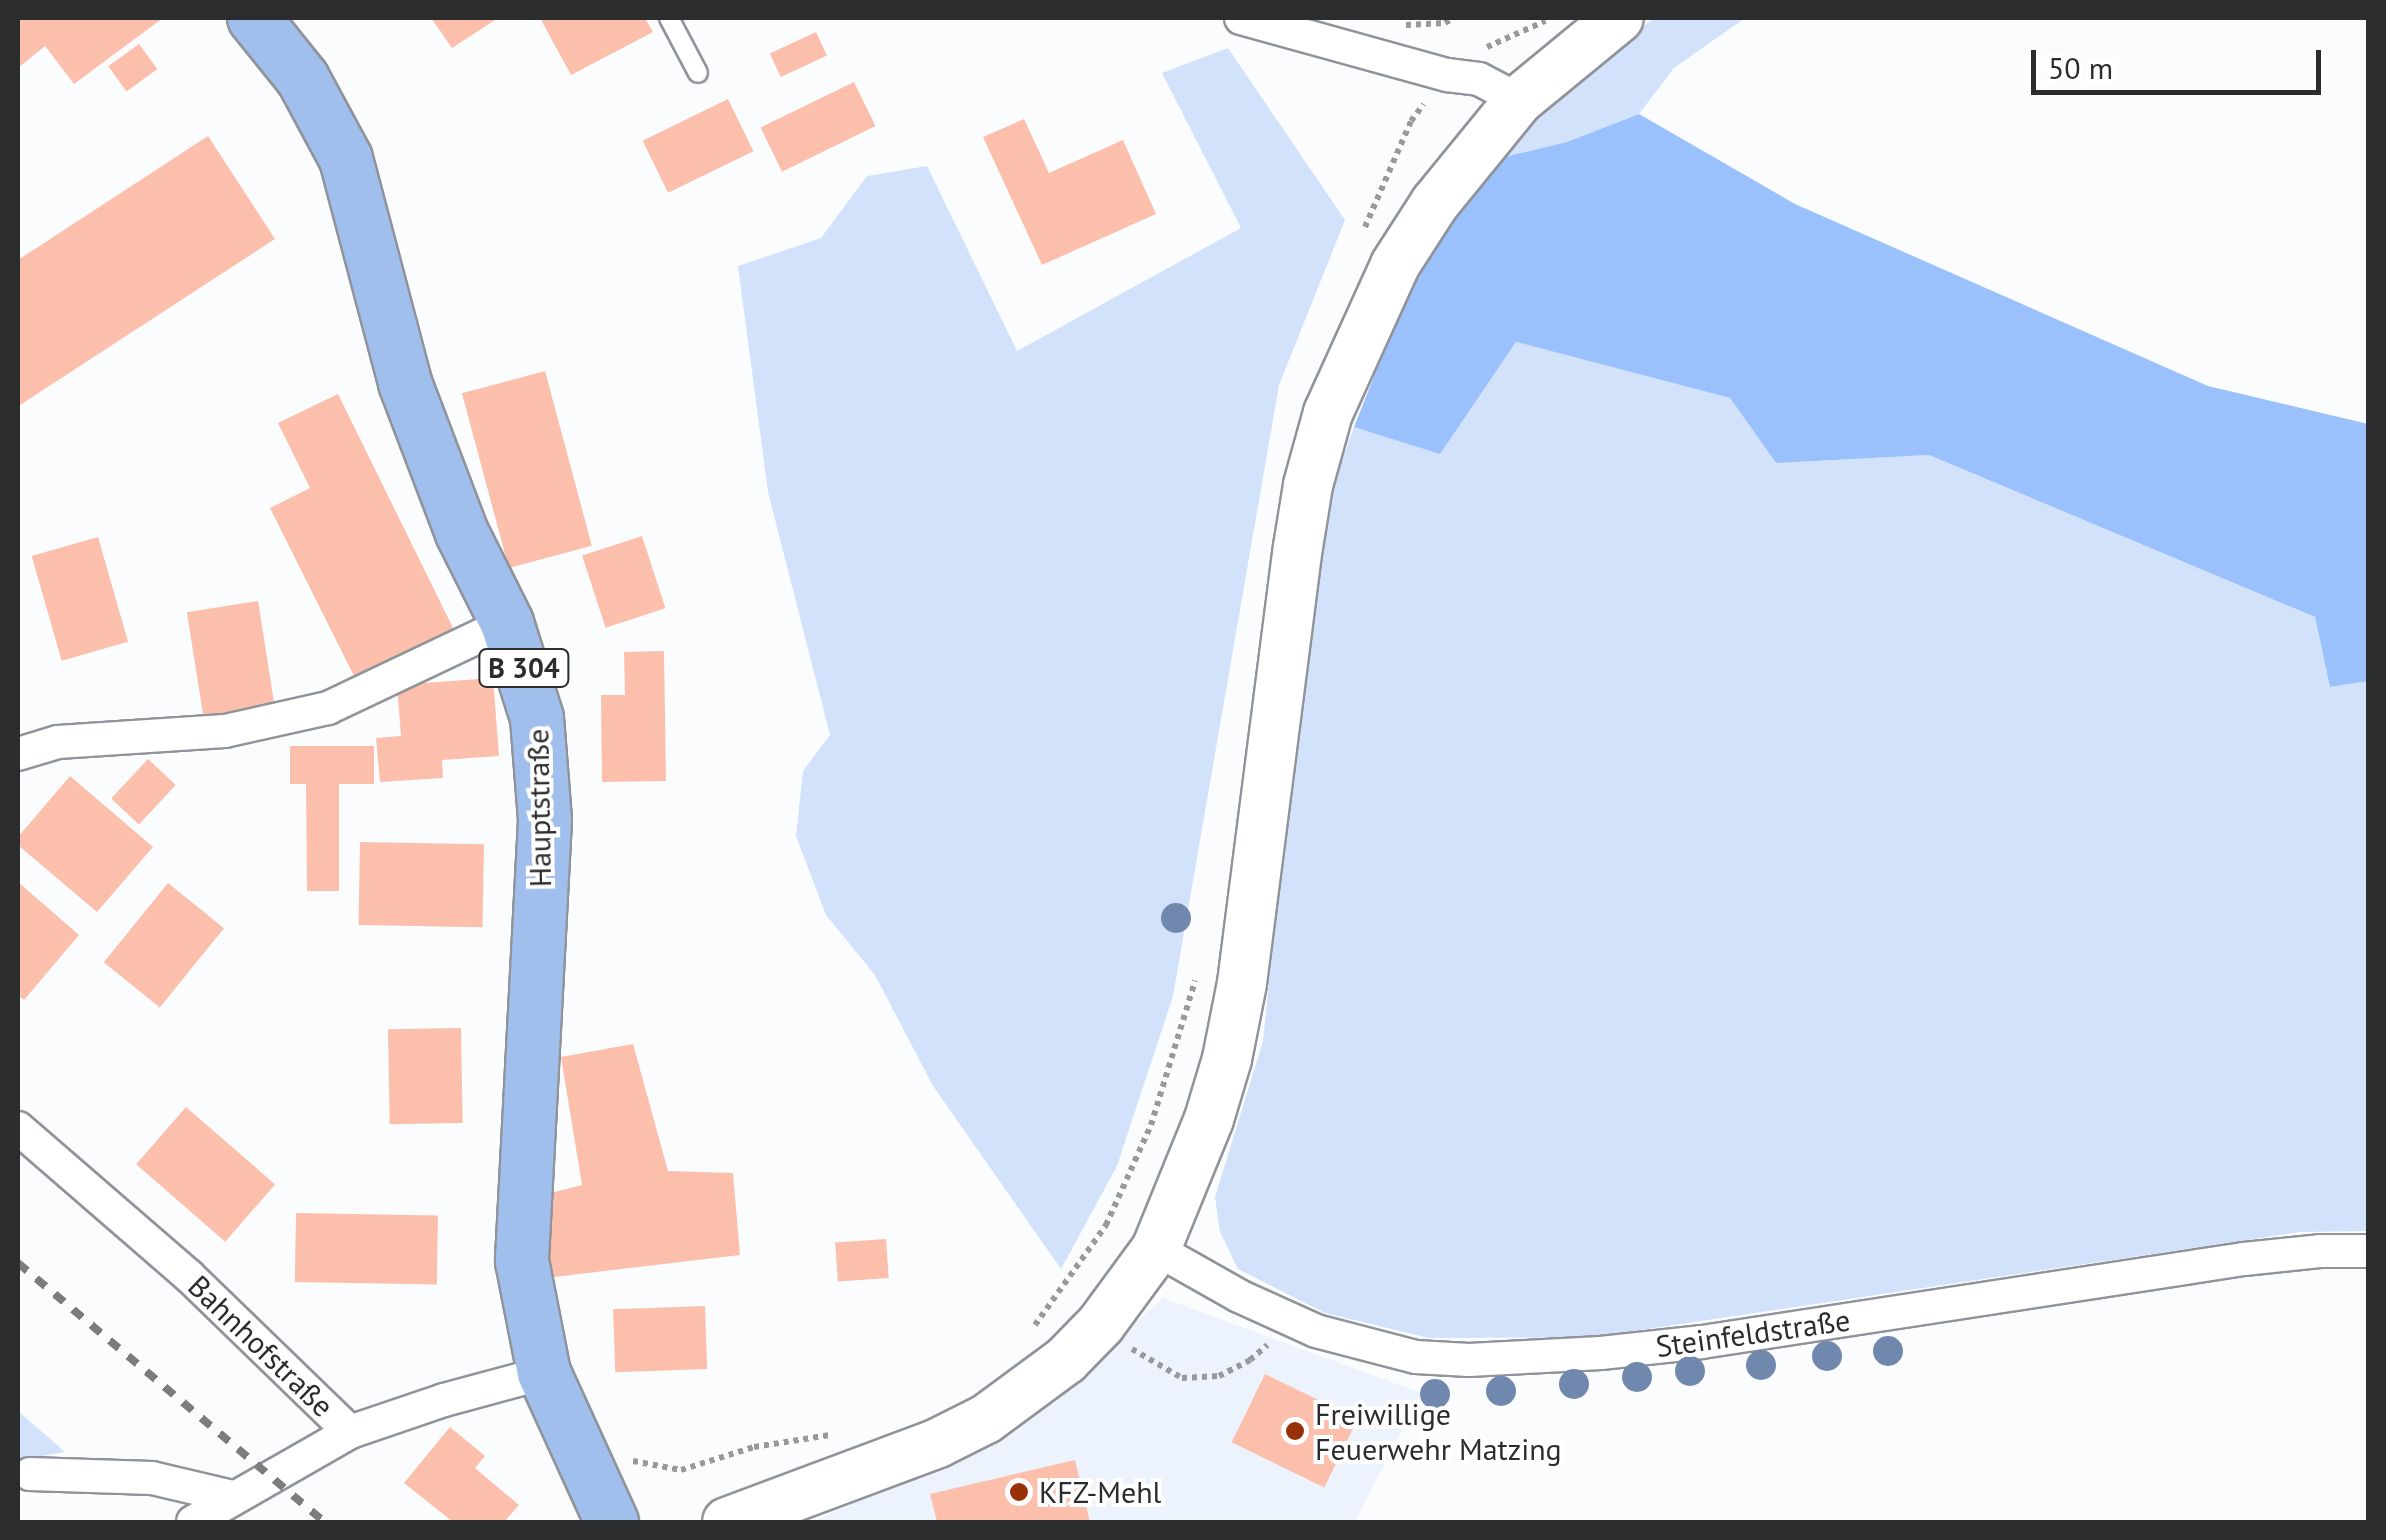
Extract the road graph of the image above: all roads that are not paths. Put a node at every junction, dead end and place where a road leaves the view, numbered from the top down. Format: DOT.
graph roads {
  1 [pos="254,18"];
  2 [pos="670,18"];
  3 [pos="1241,18"];
  4 [pos="1620,18"];
  5 [pos="698,73"];
  6 [pos="1519,100"];
  7 [pos="506,623"];
  8 [pos="18,754"];
  9 [pos="18,1128"];
  10 [pos="1156,1250"];
  11 [pos="2368,1251"];
  12 [pos="544,1373"];
  13 [pos="350,1432"];
  14 [pos="30,1474"];
  15 [pos="233,1497"];
  16 [pos="193,1522"];
  17 [pos="612,1522"];
  18 [pos="727,1522"];
  1 -- 7 [label="main road, Hauptstraße / B 304"];
  2 -- 5 [label="lane"];
  3 -- 6 [label="street"];
  4 -- 6 [label="main road"];
  6 -- 10 [label="main road"];
  7 -- 8 [label="street"];
  7 -- 12 [label="main road, Hauptstraße / B 304"];
  9 -- 13 [label="street, Bahnhofstraße"];
  10 -- 11 [label="street, Steinfeldstraße"];
  10 -- 18 [label="main road"];
  12 -- 13 [label="street, Bahnhofstraße"];
  12 -- 17 [label="main road, Hauptstraße / B 304"];
  13 -- 15 [label="street"];
  14 -- 15 [label="street"];
  15 -- 16 [label="street"];
}
